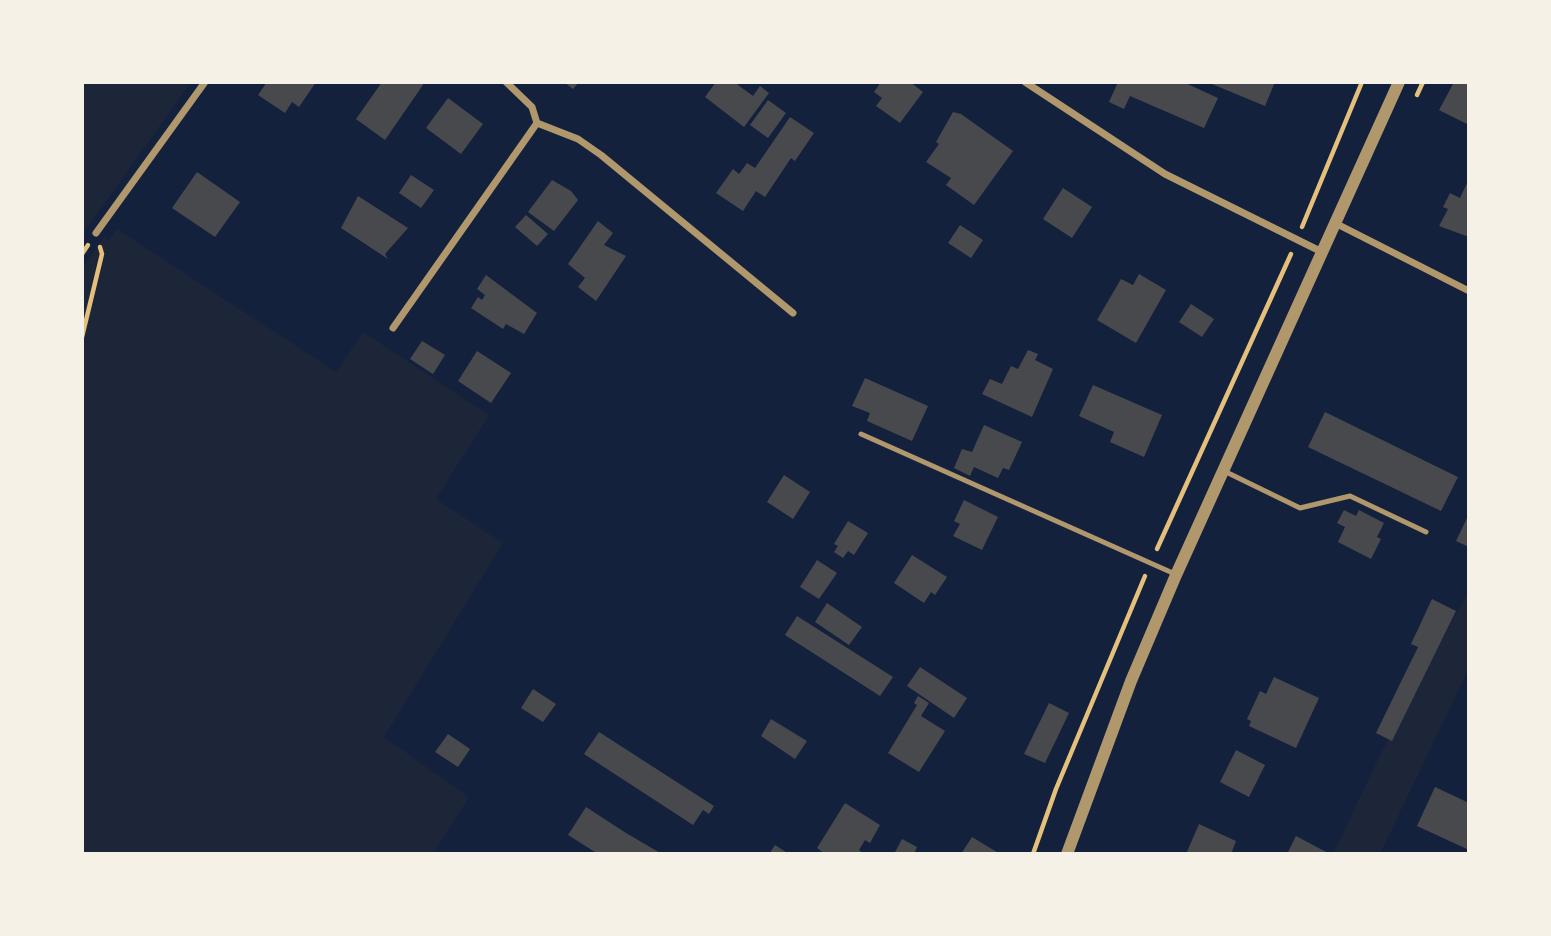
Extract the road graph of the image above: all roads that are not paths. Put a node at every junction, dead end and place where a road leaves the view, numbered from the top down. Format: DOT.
graph roads {
  1 [pos="205,82"];
  2 [pos="506,82"];
  3 [pos="1025,82"];
  4 [pos="1399,82"];
  5 [pos="537,123"];
  6 [pos="1335,223"];
  7 [pos="96,233"];
  8 [pos="1322,252"];
  9 [pos="1469,291"];
  10 [pos="793,313"];
  11 [pos="393,328"];
  12 [pos="862,434"];
  13 [pos="1223,471"];
  14 [pos="1426,532"];
  15 [pos="1176,575"];
  16 [pos="1067,854"];
  1 -- 7 [label="street"];
  2 -- 5 [label="street"];
  3 -- 8 [label="street"];
  4 -- 6 [label="street"];
  5 -- 10 [label="street"];
  5 -- 11 [label="street"];
  6 -- 8 [label="street"];
  6 -- 9 [label="street"];
  8 -- 13 [label="street"];
  12 -- 15 [label="lane"];
  13 -- 14 [label="lane"];
  13 -- 15 [label="street"];
  15 -- 16 [label="street"];
}
